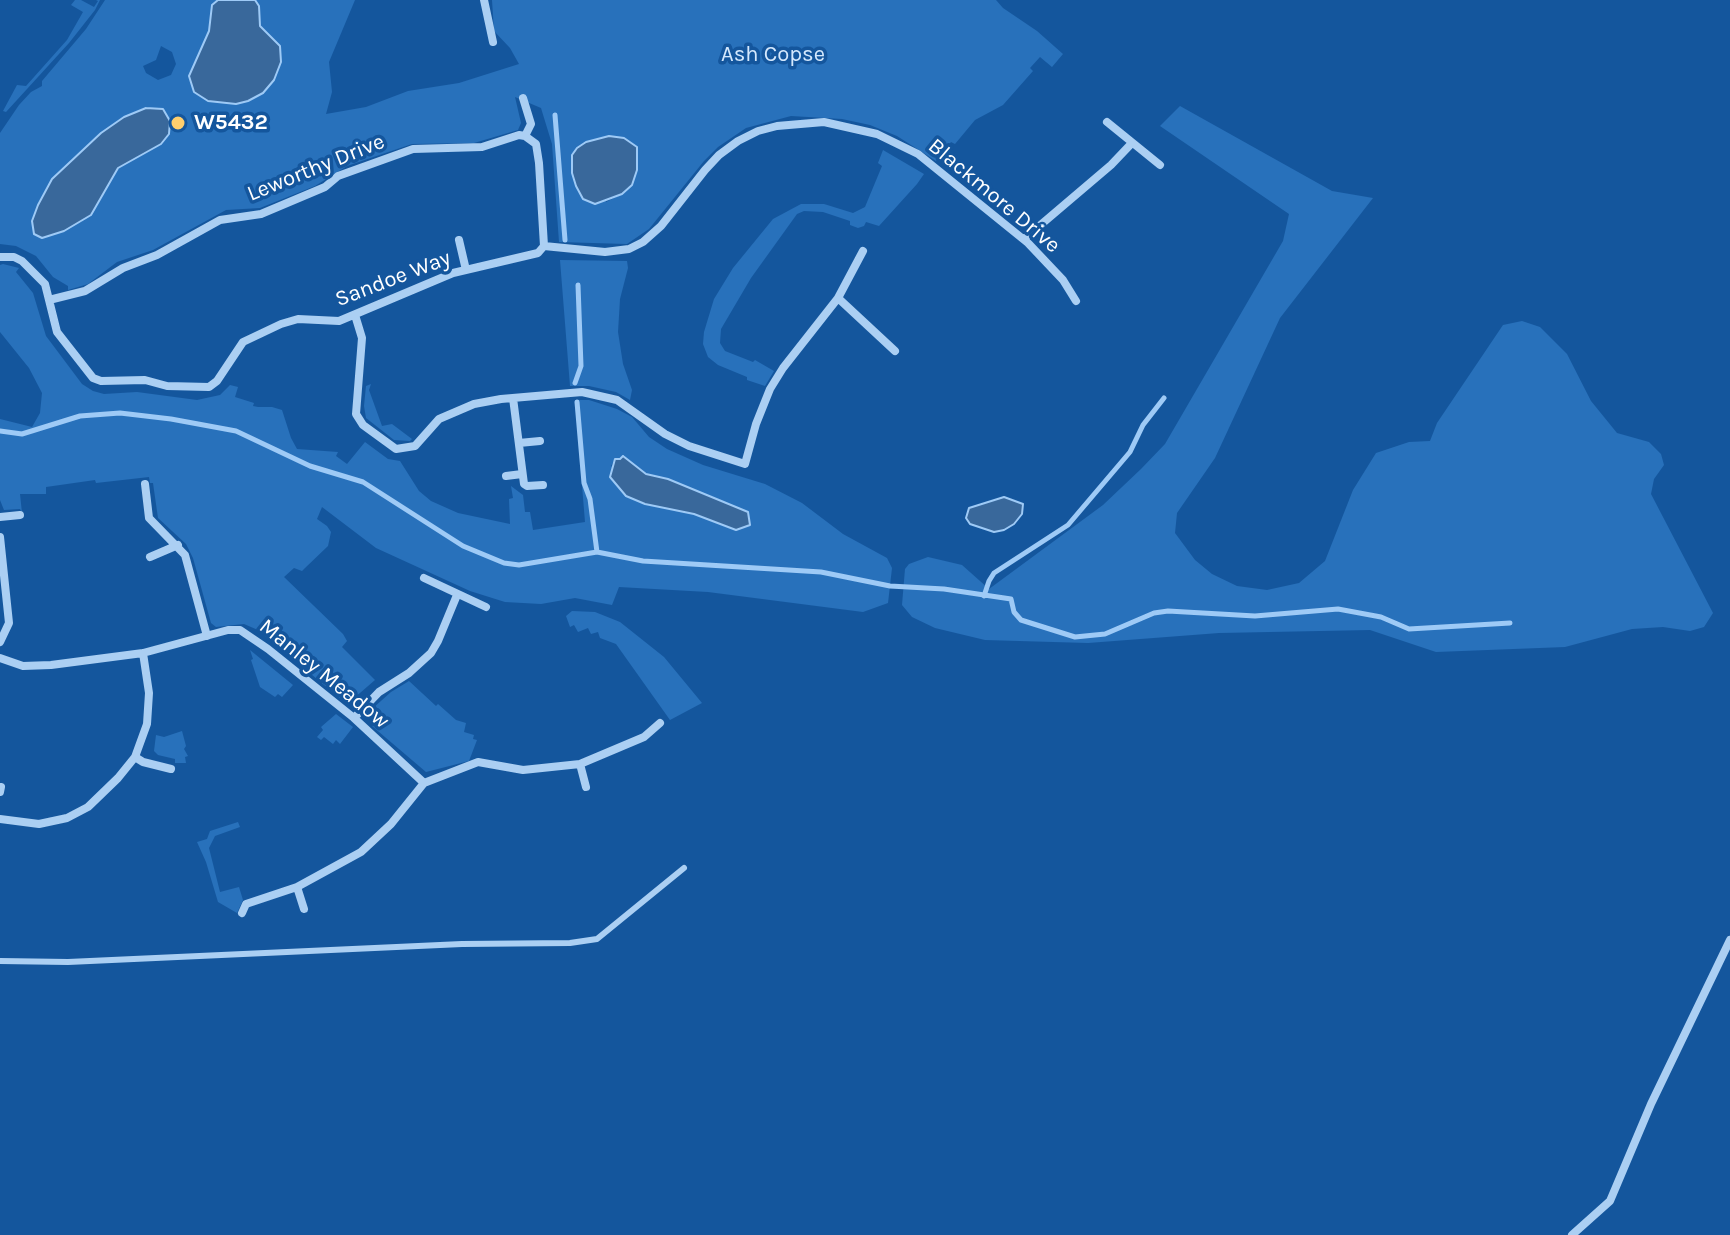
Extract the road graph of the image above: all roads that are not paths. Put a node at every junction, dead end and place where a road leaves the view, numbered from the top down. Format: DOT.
graph roads {
  1 [pos="484,0"];
  2 [pos="493,42"];
  3 [pos="523,98"];
  4 [pos="1107,122"];
  5 [pos="525,136"];
  6 [pos="1131,144"];
  7 [pos="1160,165"];
  8 [pos="1024,239"];
  9 [pos="459,240"];
  10 [pos="544,246"];
  11 [pos="863,251"];
  12 [pos="0,257"];
  13 [pos="466,270"];
  14 [pos="838,298"];
  15 [pos="49,300"];
  16 [pos="1076,301"];
  17 [pos="355,315"];
  18 [pos="895,351"];
  19 [pos="513,398"];
  20 [pos="540,441"];
  21 [pos="519,443"];
  22 [pos="522,474"];
  23 [pos="506,476"];
  24 [pos="145,484"];
  25 [pos="543,485"];
  26 [pos="20,515"];
  27 [pos="0,517"];
  28 [pos="0,537"];
  29 [pos="178,545"];
  30 [pos="150,557"];
  31 [pos="424,578"];
  32 [pos="457,595"];
  33 [pos="486,607"];
  34 [pos="207,636"];
  35 [pos="0,642"];
  36 [pos="143,653"];
  37 [pos="0,658"];
  38 [pos="354,718"];
  39 [pos="660,723"];
  40 [pos="135,757"];
  41 [pos="580,764"];
  42 [pos="171,769"];
  43 [pos="424,783"];
  44 [pos="586,787"];
  45 [pos="0,819"];
  46 [pos="684,868"];
  47 [pos="297,887"];
  48 [pos="304,909"];
  49 [pos="242,913"];
  50 [pos="1730,940"];
  51 [pos="0,961"];
  52 [pos="1572,1235"];
  1 -- 2 [label="street"];
  3 -- 5 [label="street"];
  4 -- 6 [label="street"];
  5 -- 10 [label="street"];
  5 -- 15 [label="street, Leworthy Drive"];
  6 -- 7 [label="street"];
  6 -- 8 [label="street"];
  8 -- 10 [label="street, Blackmore Drive"];
  8 -- 16 [label="street, Blackmore Drive"];
  9 -- 13 [label="street, Sandoe Way"];
  10 -- 13 [label="street, Sandoe Way"];
  11 -- 14 [label="street"];
  12 -- 15 [label="street, Sandoe Way"];
  13 -- 17 [label="street, Sandoe Way"];
  14 -- 18 [label="street"];
  14 -- 19 [label="street"];
  15 -- 17 [label="street, Sandoe Way"];
  17 -- 19 [label="street"];
  19 -- 21 [label="street"];
  20 -- 21 [label="street"];
  21 -- 22 [label="street"];
  22 -- 23 [label="street"];
  22 -- 25 [label="street"];
  24 -- 29 [label="street"];
  26 -- 27 [label="street"];
  28 -- 35 [label="street"];
  29 -- 30 [label="street"];
  29 -- 34 [label="street"];
  31 -- 32 [label="street"];
  32 -- 33 [label="street"];
  32 -- 38 [label="street"];
  34 -- 36 [label="street, Manley Meadow"];
  34 -- 38 [label="street, Manley Meadow"];
  36 -- 37 [label="street, Manley Meadow"];
  36 -- 40 [label="street"];
  38 -- 43 [label="street, Manley Meadow"];
  39 -- 41 [label="street"];
  40 -- 42 [label="street"];
  40 -- 45 [label="street"];
  41 -- 43 [label="street"];
  41 -- 44 [label="street"];
  43 -- 47 [label="street"];
  46 -- 51 [label="lane"];
  47 -- 48 [label="street"];
  47 -- 49 [label="street"];
  50 -- 52 [label="street"];
}
